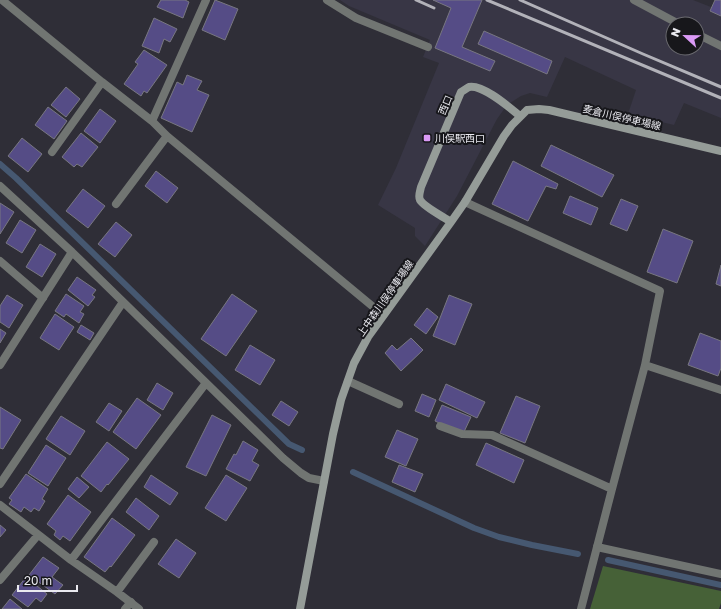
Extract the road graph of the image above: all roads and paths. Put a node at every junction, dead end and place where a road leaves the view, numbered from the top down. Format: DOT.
graph roads {
  1 [pos="2,0"];
  2 [pos="206,0"];
  3 [pos="327,0"];
  4 [pos="634,0"];
  5 [pos="665,17"];
  6 [pos="705,38"];
  7 [pos="721,46"];
  8 [pos="428,47"];
  9 [pos="102,82"];
  10 [pos="520,116"];
  11 [pos="152,121"];
  12 [pos="167,136"];
  13 [pos="721,151"];
  14 [pos="52,152"];
  15 [pos="0,186"];
  16 [pos="465,202"];
  17 [pos="116,204"];
  18 [pos="451,222"];
  19 [pos="72,252"];
  20 [pos="0,261"];
  21 [pos="43,298"];
  22 [pos="123,302"];
  23 [pos="383,315"];
  24 [pos="0,365"];
  25 [pos="645,365"];
  26 [pos="348,381"];
  27 [pos="206,383"];
  28 [pos="721,390"];
  29 [pos="399,404"];
  30 [pos="440,426"];
  31 [pos="324,480"];
  32 [pos="0,484"];
  33 [pos="612,489"];
  34 [pos="0,505"];
  35 [pos="38,535"];
  36 [pos="154,542"];
  37 [pos="597,547"];
  38 [pos="71,560"];
  39 [pos="721,574"];
  40 [pos="0,580"];
  41 [pos="117,592"];
  42 [pos="128,606"];
  43 [pos="139,609"];
  44 [pos="300,609"];
  45 [pos="581,609"];
  1 -- 9 [label="street"];
  2 -- 11 [label="street"];
  3 -- 8 [label="street"];
  4 -- 5 [label="street"];
  6 -- 7 [label="street"];
  9 -- 11 [label="street"];
  9 -- 14 [label="street"];
  10 -- 13 [label="main road, 麦倉川俣停車場線"];
  10 -- 16 [label="main road, 上中森川俣停車場線"];
  10 -- 18 [label="main road, 西口"];
  11 -- 12 [label="street"];
  12 -- 17 [label="street"];
  12 -- 23 [label="street"];
  15 -- 19 [label="street"];
  16 -- 18 [label="main road, 上中森川俣停車場線"];
  16 -- 25 [label="street"];
  18 -- 23 [label="main road, 上中森川俣停車場線"];
  19 -- 21 [label="street"];
  19 -- 22 [label="street"];
  20 -- 21 [label="street"];
  21 -- 24 [label="street"];
  22 -- 27 [label="street"];
  22 -- 32 [label="street"];
  23 -- 26 [label="main road, 上中森川俣停車場線"];
  25 -- 28 [label="street"];
  25 -- 33 [label="street"];
  26 -- 29 [label="street"];
  26 -- 31 [label="main road, 上中森川俣停車場線"];
  27 -- 31 [label="street"];
  27 -- 38 [label="street"];
  30 -- 33 [label="street"];
  31 -- 44 [label="main road, 上中森川俣停車場線"];
  33 -- 37 [label="street"];
  34 -- 35 [label="street"];
  35 -- 38 [label="street"];
  35 -- 40 [label="street"];
  36 -- 41 [label="street"];
  37 -- 39 [label="street"];
  37 -- 45 [label="street"];
  38 -- 41 [label="street"];
  41 -- 42 [label="street"];
  42 -- 43 [label="street"];
}
